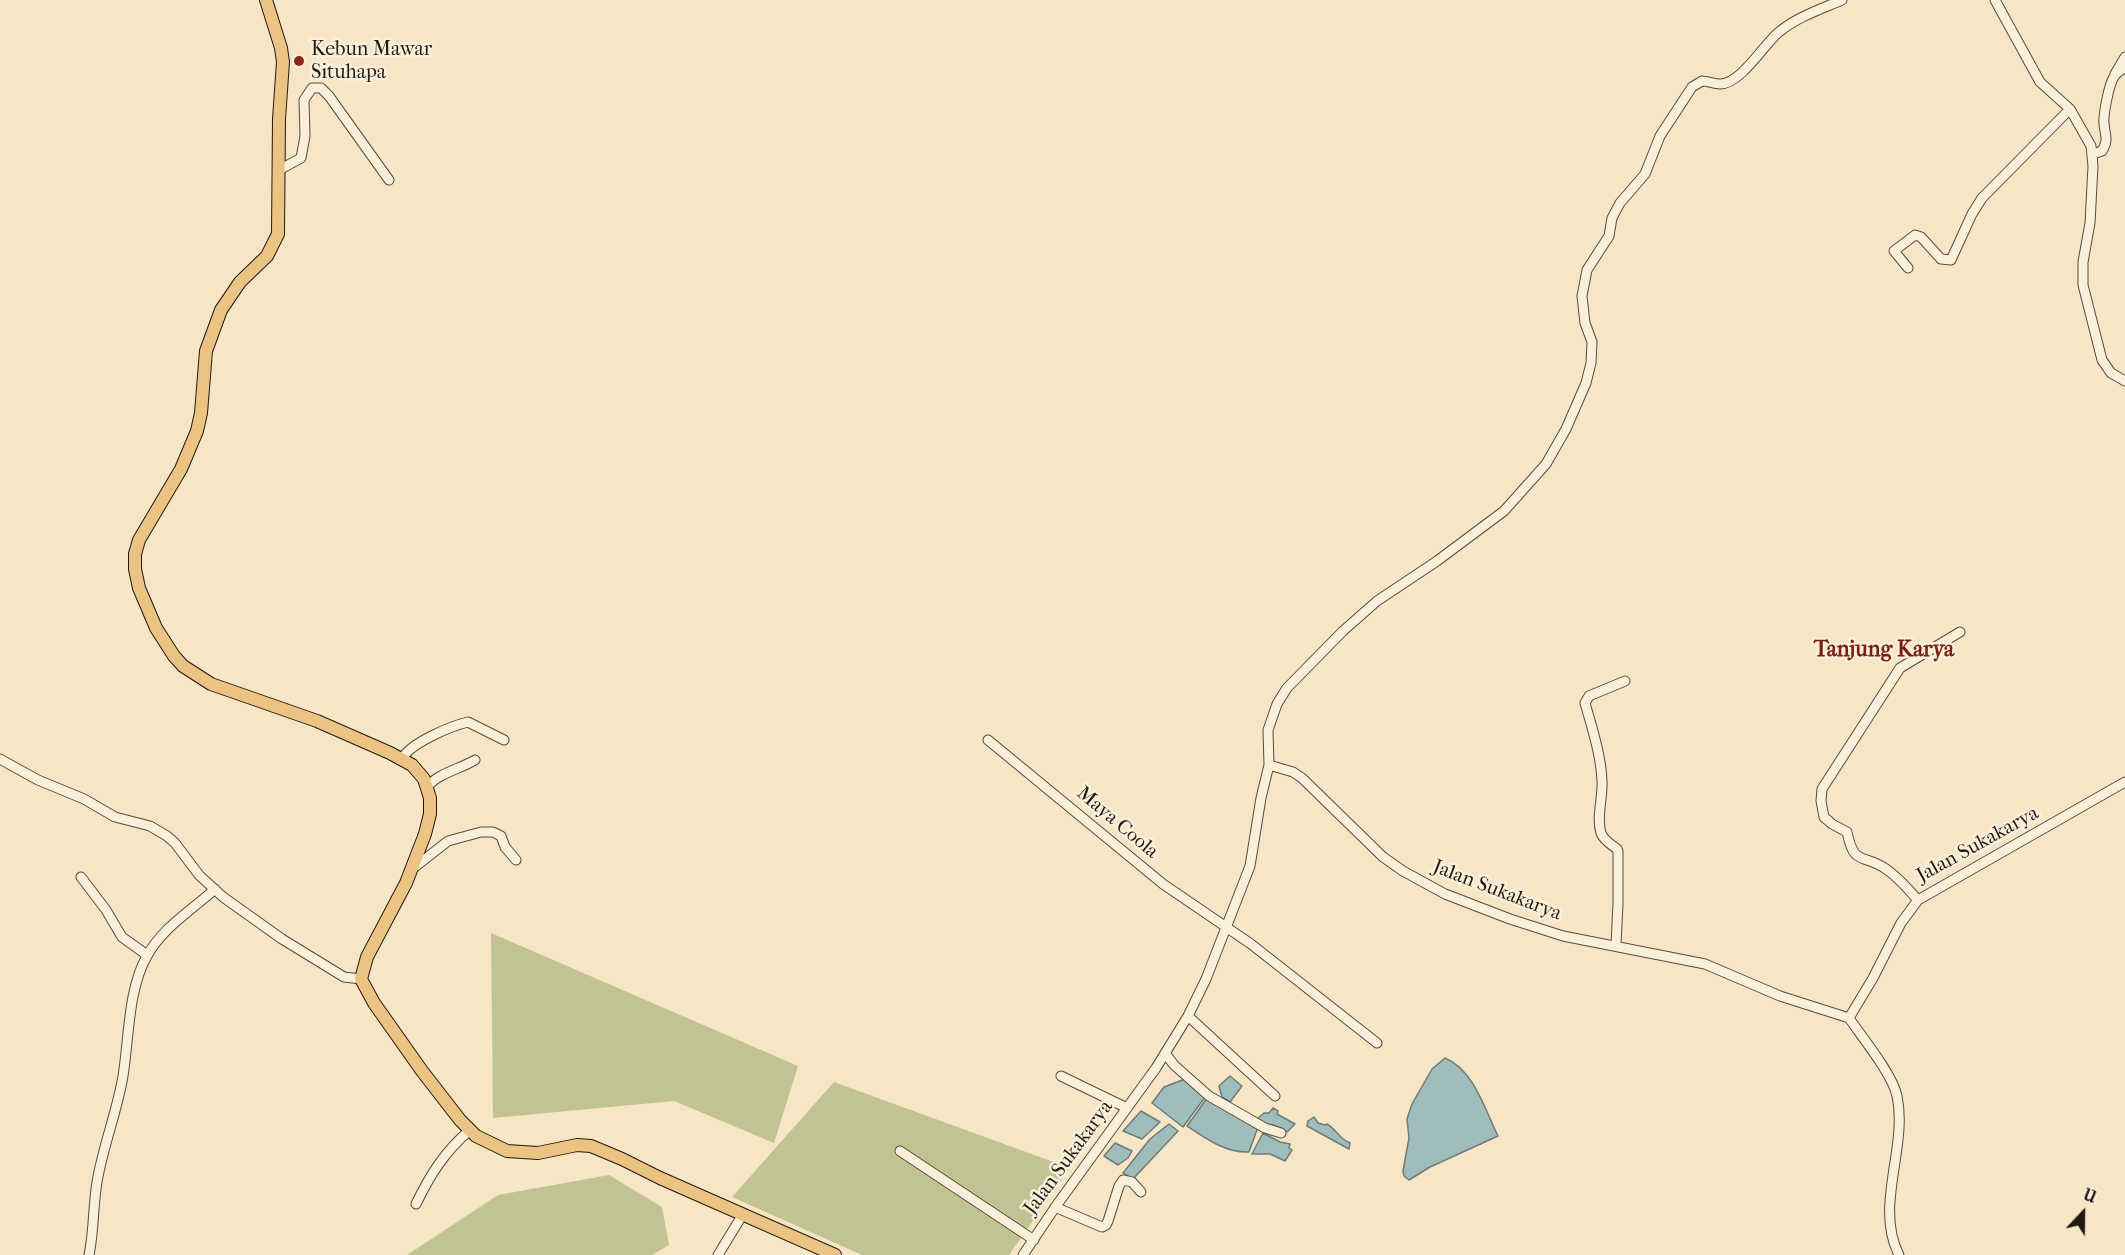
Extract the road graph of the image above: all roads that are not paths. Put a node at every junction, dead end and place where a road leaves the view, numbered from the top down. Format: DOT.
graph roads {
  1 [pos="266,0"];
  2 [pos="1842,0"];
  3 [pos="1995,0"];
  4 [pos="2125,57"];
  5 [pos="2125,68"];
  6 [pos="2114,76"];
  7 [pos="2070,109"];
  8 [pos="2093,154"];
  9 [pos="279,170"];
  10 [pos="389,180"];
  11 [pos="1908,268"];
  12 [pos="2125,381"];
  13 [pos="1960,632"];
  14 [pos="1625,681"];
  15 [pos="504,740"];
  16 [pos="988,740"];
  17 [pos="0,759"];
  18 [pos="402,759"];
  19 [pos="475,760"];
  20 [pos="1269,765"];
  21 [pos="2125,782"];
  22 [pos="428,786"];
  23 [pos="516,860"];
  24 [pos="411,870"];
  25 [pos="81,877"];
  26 [pos="215,889"];
  27 [pos="1918,900"];
  28 [pos="1227,928"];
  29 [pos="1616,945"];
  30 [pos="147,955"];
  31 [pos="361,980"];
  32 [pos="1188,1016"];
  33 [pos="1849,1018"];
  34 [pos="1377,1043"];
  35 [pos="1165,1053"];
  36 [pos="1061,1076"];
  37 [pos="1275,1096"];
  38 [pos="1127,1108"];
  39 [pos="470,1130"];
  40 [pos="1281,1133"];
  41 [pos="900,1151"];
  42 [pos="1141,1192"];
  43 [pos="416,1204"];
  44 [pos="1056,1207"];
  45 [pos="743,1214"];
  46 [pos="1034,1240"];
  47 [pos="89,1255"];
  48 [pos="718,1255"];
  49 [pos="836,1255"];
  50 [pos="1023,1255"];
  51 [pos="1899,1255"];
  1 -- 9 [label="main road"];
  2 -- 20 [label="street"];
  3 -- 7 [label="street"];
  4 -- 6 [label="street"];
  5 -- 6 [label="street"];
  6 -- 8 [label="street"];
  7 -- 8 [label="street"];
  7 -- 11 [label="street"];
  8 -- 12 [label="street"];
  9 -- 10 [label="street"];
  9 -- 18 [label="main road"];
  13 -- 27 [label="street"];
  14 -- 29 [label="street"];
  15 -- 18 [label="street"];
  16 -- 28 [label="street, Maya Coola"];
  17 -- 26 [label="street"];
  18 -- 22 [label="main road"];
  19 -- 22 [label="street"];
  20 -- 28 [label="street, Jalan Sukakarya"];
  20 -- 29 [label="street, Jalan Sukakarya"];
  21 -- 27 [label="street, Jalan Sukakarya"];
  22 -- 24 [label="main road"];
  23 -- 24 [label="street"];
  24 -- 31 [label="main road"];
  25 -- 30 [label="street"];
  26 -- 30 [label="street"];
  26 -- 31 [label="street"];
  27 -- 33 [label="street, Jalan Sukakarya"];
  28 -- 32 [label="street, Jalan Sukakarya"];
  28 -- 34 [label="street, Maya Coola"];
  29 -- 33 [label="street, Jalan Sukakarya"];
  30 -- 47 [label="street"];
  31 -- 39 [label="main road"];
  32 -- 35 [label="street, Jalan Sukakarya"];
  32 -- 37 [label="street"];
  33 -- 51 [label="street"];
  35 -- 38 [label="street, Jalan Sukakarya"];
  35 -- 40 [label="street"];
  36 -- 38 [label="street"];
  38 -- 44 [label="street, Jalan Sukakarya"];
  39 -- 43 [label="street"];
  39 -- 45 [label="main road"];
  41 -- 46 [label="street"];
  42 -- 44 [label="street"];
  44 -- 46 [label="street, Jalan Sukakarya"];
  45 -- 48 [label="street"];
  45 -- 49 [label="main road"];
  46 -- 50 [label="street, Jalan Sukakarya"];
}
